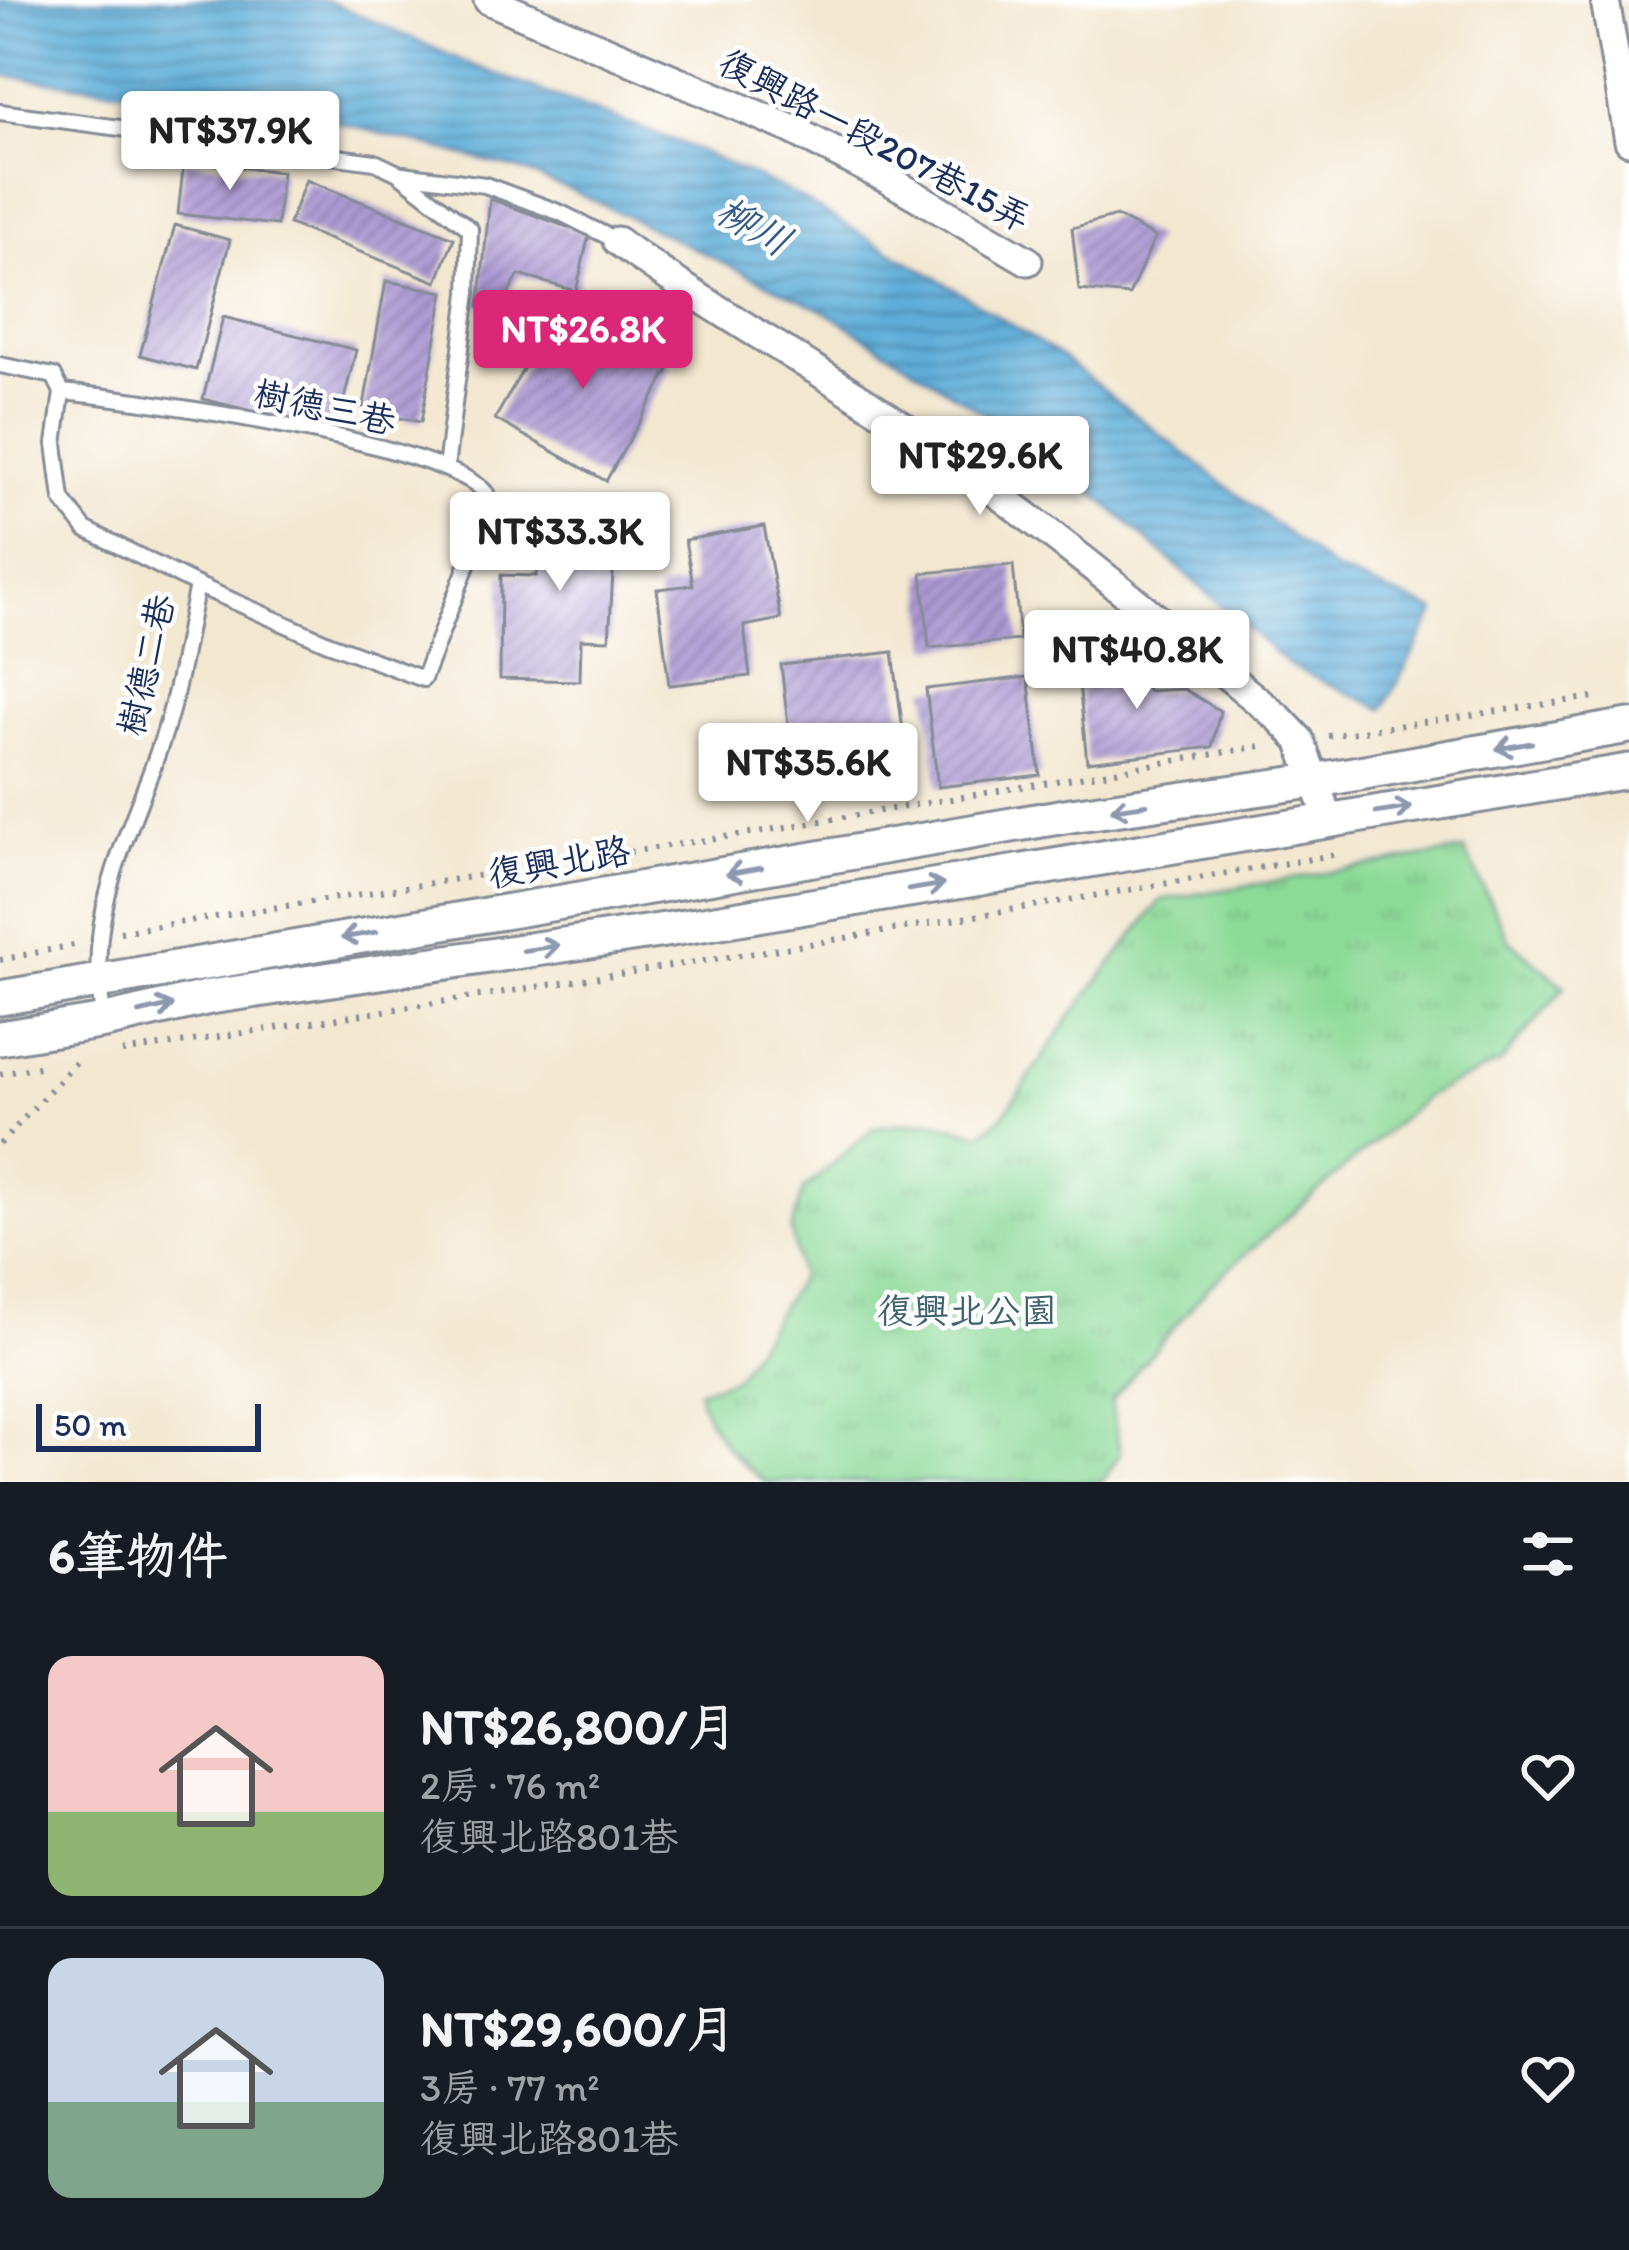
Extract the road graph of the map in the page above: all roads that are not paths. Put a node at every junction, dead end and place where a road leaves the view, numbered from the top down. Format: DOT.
graph roads {
  1 [pos="488,0"];
  2 [pos="1605,0"];
  3 [pos="0,112"];
  4 [pos="1629,141"];
  5 [pos="398,173"];
  6 [pos="617,241"];
  7 [pos="1028,261"];
  8 [pos="0,364"];
  9 [pos="62,392"];
  10 [pos="446,468"];
  11 [pos="197,585"];
  12 [pos="1629,726"];
  13 [pos="1629,771"];
  14 [pos="1313,781"];
  15 [pos="1329,820"];
  16 [pos="96,981"];
  17 [pos="0,998"];
  18 [pos="0,1038"];
  19 [pos="104,1038"];
  1 -- 7 [label="street, 復興路一段207巷15弄"];
  2 -- 4 [label="street"];
  3 -- 5 [label="lane"];
  5 -- 6 [label="lane"];
  5 -- 10 [label="lane"];
  6 -- 14 [label="street"];
  8 -- 9 [label="lane"];
  9 -- 10 [label="lane, 樹德三巷"];
  9 -- 11 [label="lane, 樹德二巷"];
  10 -- 11 [label="lane, 樹德三巷"];
  11 -- 16 [label="lane, 樹德二巷"];
  12 -- 14 [label="street, 復興北路, one-way"];
  15 -- 13 [label="street, one-way"];
  14 -- 15 [label="street"];
  14 -- 16 [label="street, 復興北路, one-way"];
  19 -- 15 [label="street, one-way"];
  16 -- 17 [label="street, 復興北路"];
  16 -- 19 [label="lane, 樹德二巷"];
  18 -- 19 [label="street"];
}
